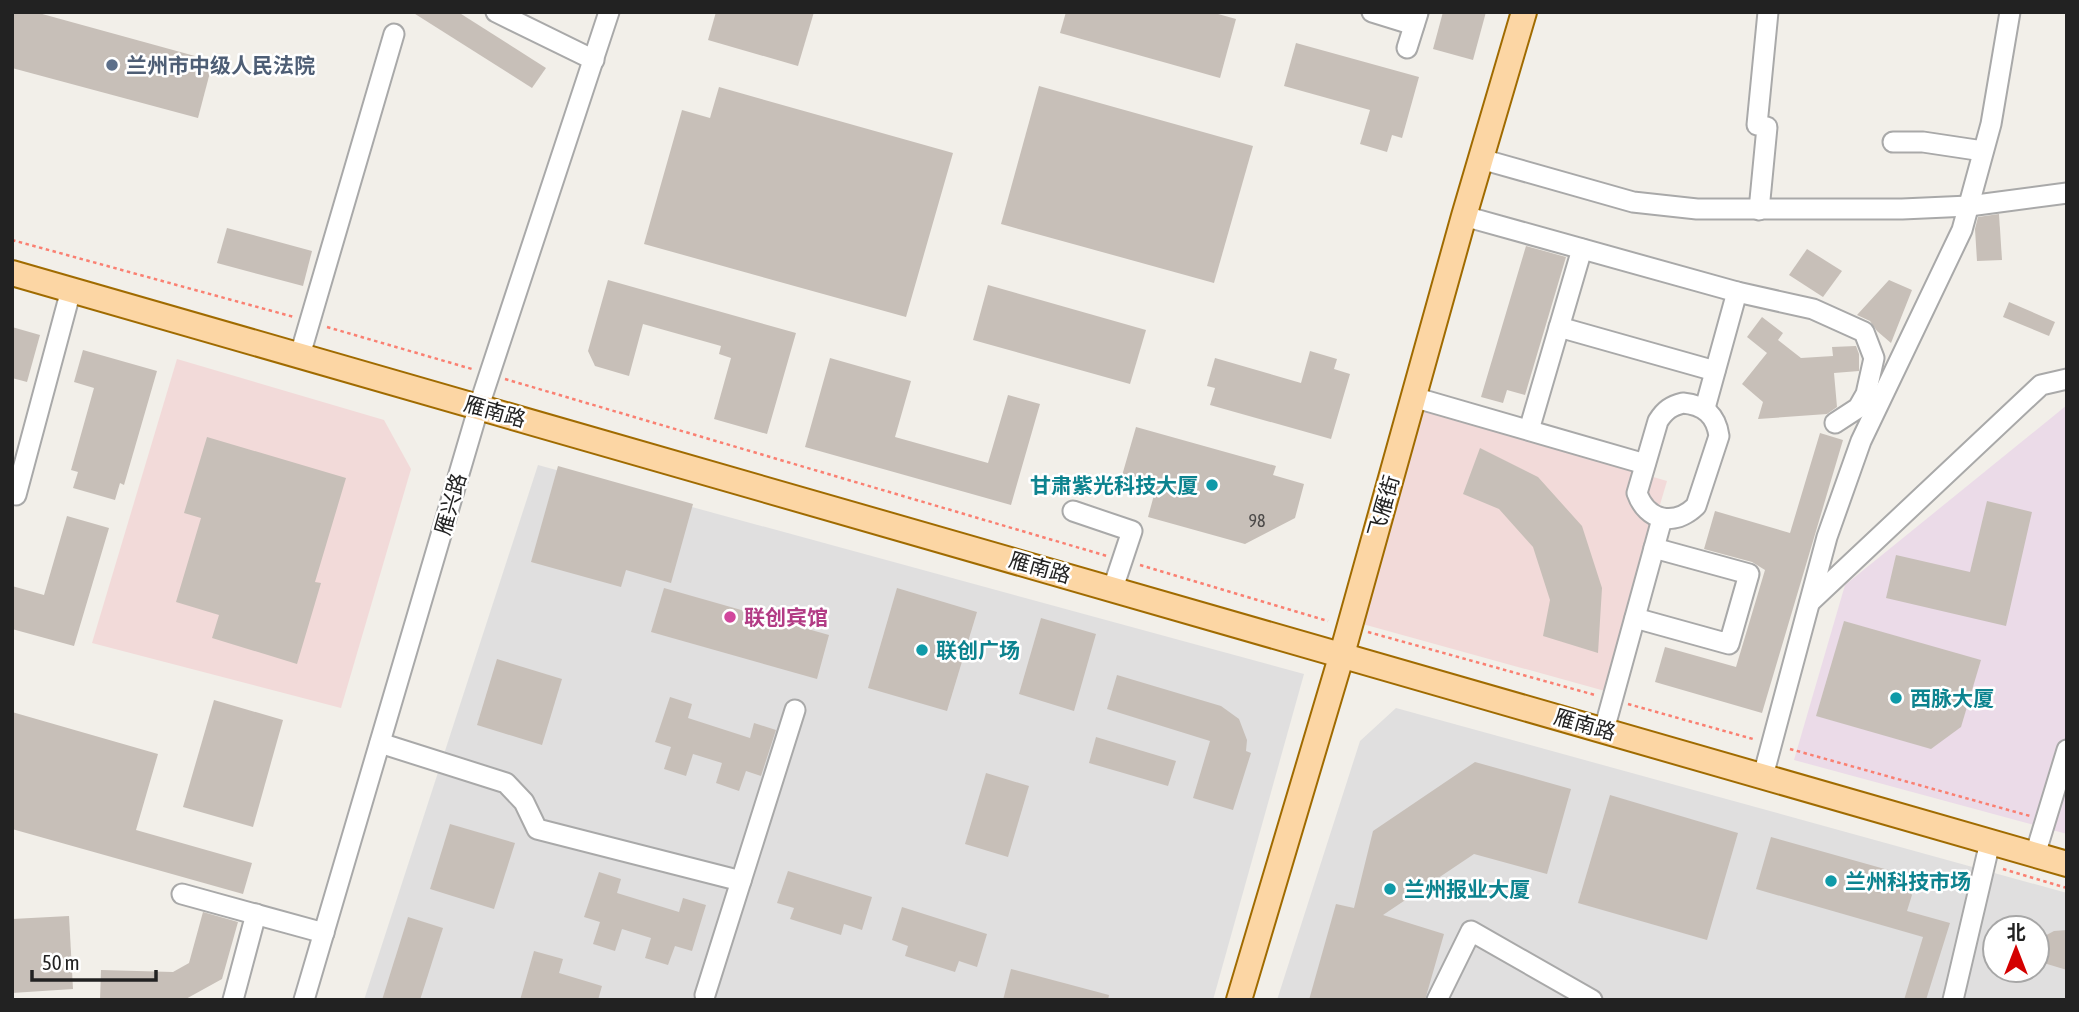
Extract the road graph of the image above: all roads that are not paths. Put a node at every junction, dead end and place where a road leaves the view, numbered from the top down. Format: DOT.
graph roads {
  1 [pos="496,12"];
  2 [pos="609,12"];
  3 [pos="1372,12"];
  4 [pos="1524,12"];
  5 [pos="1768,12"];
  6 [pos="2010,12"];
  7 [pos="1416,18"];
  8 [pos="530,21"];
  9 [pos="394,34"];
  10 [pos="1407,48"];
  11 [pos="594,60"];
  12 [pos="1893,142"];
  13 [pos="1983,151"];
  14 [pos="1481,159"];
  15 [pos="2067,193"];
  16 [pos="1969,206"];
  17 [pos="1759,210"];
  18 [pos="1464,216"];
  19 [pos="1582,249"];
  20 [pos="12,273"];
  21 [pos="71,290"];
  22 [pos="1737,292"];
  23 [pos="1559,327"];
  24 [pos="300,355"];
  25 [pos="1715,371"];
  26 [pos="2067,379"];
  27 [pos="1413,397"];
  28 [pos="479,406"];
  29 [pos="1705,408"];
  30 [pos="1835,423"];
  31 [pos="1529,430"];
  32 [pos="1645,464"];
  33 [pos="16,495"];
  34 [pos="1073,511"];
  35 [pos="1662,519"];
  36 [pos="1654,548"];
  37 [pos="1113,588"];
  38 [pos="1809,602"];
  39 [pos="1635,618"];
  40 [pos="1342,654"];
  41 [pos="795,710"];
  42 [pos="1604,730"];
  43 [pos="380,743"];
  44 [pos="2067,750"];
  45 [pos="1762,776"];
  46 [pos="2061,791"];
  47 [pos="1990,842"];
  48 [pos="2035,855"];
  49 [pos="2067,864"];
  50 [pos="741,881"];
  51 [pos="182,894"];
  52 [pos="256,914"];
  53 [pos="324,933"];
  54 [pos="705,995"];
  55 [pos="233,1000"];
  56 [pos="303,1000"];
  57 [pos="1239,1000"];
  58 [pos="1437,1000"];
  59 [pos="1592,1000"];
  60 [pos="1953,1000"];
  1 -- 8 [label="street"];
  2 -- 11 [label="street, 雁兴路"];
  3 -- 7 [label="street"];
  4 -- 14 [label="main road, 飞雁街"];
  5 -- 17 [label="street"];
  6 -- 13 [label="street"];
  7 -- 10 [label="street"];
  8 -- 11 [label="street"];
  9 -- 24 [label="street"];
  11 -- 28 [label="street, 雁兴路"];
  12 -- 13 [label="street"];
  13 -- 16 [label="street"];
  14 -- 17 [label="street"];
  14 -- 18 [label="main road, 飞雁街"];
  15 -- 16 [label="street"];
  16 -- 17 [label="street"];
  16 -- 38 [label="street"];
  18 -- 19 [label="street"];
  18 -- 27 [label="main road, 飞雁街"];
  19 -- 22 [label="street"];
  19 -- 23 [label="street"];
  20 -- 21 [label="main road, 雁南路"];
  21 -- 24 [label="main road, 雁南路"];
  21 -- 33 [label="street"];
  22 -- 25 [label="street"];
  22 -- 30 [label="street"];
  23 -- 25 [label="street"];
  23 -- 31 [label="street"];
  24 -- 28 [label="main road, 雁南路"];
  25 -- 29 [label="street"];
  26 -- 38 [label="street"];
  27 -- 31 [label="street"];
  27 -- 40 [label="main road, 飞雁街"];
  28 -- 37 [label="main road, 雁南路"];
  28 -- 43 [label="street, 雁兴路"];
  29 -- 32 [label="street"];
  29 -- 35 [label="street"];
  31 -- 32 [label="street"];
  32 -- 35 [label="street"];
  34 -- 37 [label="street"];
  35 -- 36 [label="street"];
  36 -- 39 [label="street"];
  36 -- 39 [label="street"];
  37 -- 40 [label="main road, 雁南路"];
  38 -- 45 [label="street"];
  39 -- 42 [label="street"];
  40 -- 42 [label="main road, 雁南路"];
  40 -- 57 [label="main road, 飞雁街"];
  41 -- 50 [label="street"];
  42 -- 45 [label="main road, 雁南路"];
  43 -- 50 [label="street"];
  43 -- 53 [label="street, 雁兴路"];
  44 -- 46 [label="street"];
  45 -- 47 [label="main road, 雁南路"];
  46 -- 48 [label="street"];
  47 -- 48 [label="main road, 雁南路"];
  47 -- 60 [label="street"];
  48 -- 49 [label="main road, 雁南路"];
  50 -- 54 [label="street"];
  51 -- 52 [label="street"];
  52 -- 53 [label="street"];
  52 -- 55 [label="street"];
  53 -- 56 [label="street, 雁兴路"];
  58 -- 59 [label="street"];
}
